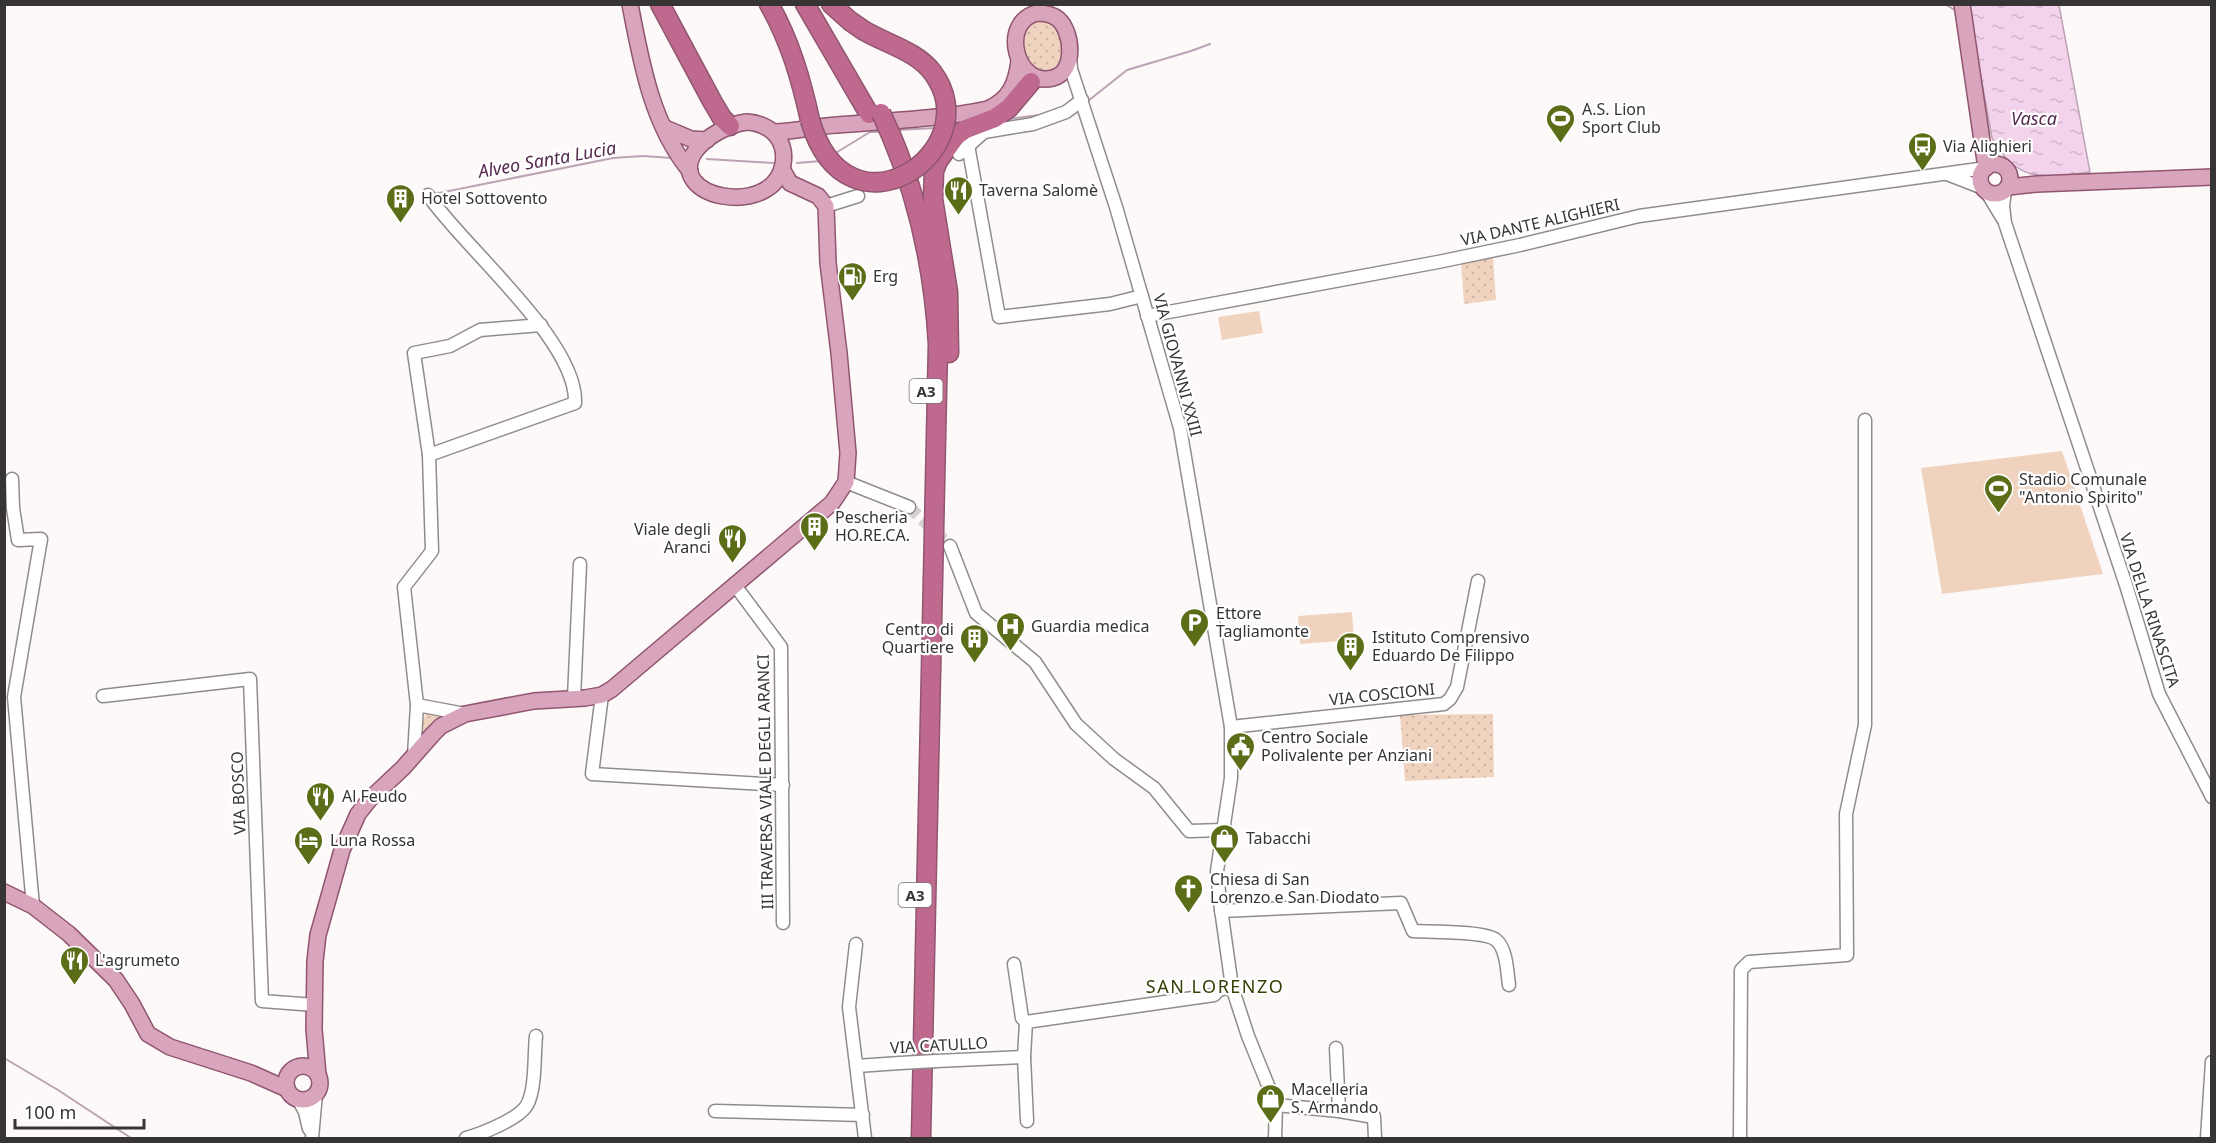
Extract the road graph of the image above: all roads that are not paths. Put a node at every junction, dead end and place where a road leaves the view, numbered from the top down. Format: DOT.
graph roads {
  1 [pos="630,4"];
  2 [pos="660,4"];
  3 [pos="769,4"];
  4 [pos="796,4"];
  5 [pos="805,4"];
  6 [pos="818,4"];
  7 [pos="831,4"];
  8 [pos="1057,4"];
  9 [pos="1962,4"];
  10 [pos="1039,8"];
  11 [pos="1064,27"];
  12 [pos="1070,57"];
  13 [pos="1019,61"];
  14 [pos="841,64"];
  15 [pos="1042,80"];
  16 [pos="1012,91"];
  17 [pos="1080,95"];
  18 [pos="875,114"];
  19 [pos="730,126"];
  20 [pos="804,126"];
  21 [pos="1981,126"];
  22 [pos="665,128"];
  23 [pos="774,132"];
  24 [pos="885,135"];
  25 [pos="707,140"];
  26 [pos="784,152"];
  27 [pos="1986,168"];
  28 [pos="782,169"];
  29 [pos="2005,169"];
  30 [pos="690,171"];
  31 [pos="1944,173"];
  32 [pos="2211,177"];
  33 [pos="2037,184"];
  34 [pos="801,189"];
  35 [pos="2006,189"];
  36 [pos="765,190"];
  37 [pos="1985,190"];
  38 [pos="428,195"];
  39 [pos="858,196"];
  40 [pos="826,206"];
  41 [pos="2005,223"];
  42 [pos="1142,296"];
  43 [pos="1147,316"];
  44 [pos="541,325"];
  45 [pos="1865,420"];
  46 [pos="429,455"];
  47 [pos="12,479"];
  48 [pos="846,483"];
  49 [pos="909,507"];
  50 [pos="942,551"];
  51 [pos="580,564"];
  52 [pos="1478,581"];
  53 [pos="734,584"];
  54 [pos="602,695"];
  55 [pos="103,696"];
  56 [pos="574,698"];
  57 [pos="417,705"];
  58 [pos="465,714"];
  59 [pos="1231,727"];
  60 [pos="414,756"];
  61 [pos="783,785"];
  62 [pos="2211,796"];
  63 [pos="1224,830"];
  64 [pos="4,892"];
  65 [pos="33,906"];
  66 [pos="1221,911"];
  67 [pos="783,923"];
  68 [pos="856,944"];
  69 [pos="1014,963"];
  70 [pos="1509,985"];
  71 [pos="1232,987"];
  72 [pos="315,1005"];
  73 [pos="1026,1022"];
  74 [pos="314,1029"];
  75 [pos="536,1036"];
  76 [pos="1336,1048"];
  77 [pos="1024,1056"];
  78 [pos="2211,1062"];
  79 [pos="856,1066"];
  80 [pos="318,1075"];
  81 [pos="294,1082"];
  82 [pos="316,1094"];
  83 [pos="1276,1105"];
  84 [pos="715,1111"];
  85 [pos="1339,1111"];
  86 [pos="863,1115"];
  87 [pos="1027,1120"];
  88 [pos="311,1138"];
  89 [pos="466,1138"];
  90 [pos="865,1138"];
  91 [pos="909,1138"];
  92 [pos="921,1138"];
  93 [pos="1275,1138"];
  94 [pos="1374,1138"];
  95 [pos="1740,1138"];
  96 [pos="2207,1138"];
  1 -- 22 [label="main road"];
  2 -- 19 [label="highway"];
  3 -- 20 [label="highway"];
  4 -- 14 [label="highway"];
  5 -- 14 [label="highway, A3"];
  6 -- 18 [label="highway, A3"];
  7 -- 20 [label="highway, bridge"];
  8 -- 11 [label="main road"];
  9 -- 21 [label="main road"];
  10 -- 11 [label="main road"];
  10 -- 13 [label="main road"];
  11 -- 12 [label="main road"];
  12 -- 15 [label="main road"];
  12 -- 17 [label="street, VIA GIOVANNI XXIII"];
  13 -- 15 [label="main road"];
  13 -- 16 [label="main road"];
  14 -- 18 [label="highway, A3"];
  15 -- 16 [label="main road"];
  15 -- 17 [label="street"];
  15 -- 50 [label="highway"];
  16 -- 20 [label="main road"];
  17 -- 42 [label="street, VIA GIOVANNI XXIII"];
  17 -- 42 [label="street"];
  18 -- 24 [label="highway, A3"];
  19 -- 23 [label="main road"];
  19 -- 25 [label="main road"];
  20 -- 23 [label="main road"];
  20 -- 26 [label="main road"];
  21 -- 27 [label="main road"];
  21 -- 29 [label="main road"];
  22 -- 25 [label="main road"];
  22 -- 30 [label="main road"];
  23 -- 26 [label="main road"];
  24 -- 50 [label="highway, A3"];
  24 -- 91 [label="highway, A3"];
  25 -- 30 [label="main road"];
  26 -- 28 [label="main road"];
  27 -- 29 [label="main road"];
  27 -- 31 [label="street, VIA DANTE ALIGHIERI"];
  27 -- 37 [label="main road"];
  28 -- 34 [label="main road"];
  28 -- 36 [label="main road"];
  29 -- 33 [label="main road"];
  29 -- 35 [label="main road"];
  30 -- 36 [label="main road"];
  31 -- 37 [label="street, VIA DANTE ALIGHIERI"];
  31 -- 43 [label="street, VIA DANTE ALIGHIERI"];
  32 -- 33 [label="main road"];
  33 -- 35 [label="main road"];
  34 -- 36 [label="main road"];
  34 -- 40 [label="main road"];
  35 -- 37 [label="main road"];
  35 -- 41 [label="street, VIA DELLA RINASCITA"];
  37 -- 41 [label="street, VIA DELLA RINASCITA"];
  38 -- 44 [label="street"];
  39 -- 40 [label="street"];
  40 -- 48 [label="main road"];
  41 -- 62 [label="street, VIA DELLA RINASCITA"];
  42 -- 43 [label="street, VIA GIOVANNI XXIII"];
  43 -- 59 [label="street, VIA GIOVANNI XXIII"];
  44 -- 46 [label="street"];
  44 -- 46 [label="street"];
  45 -- 95 [label="street"];
  46 -- 57 [label="street"];
  47 -- 65 [label="street"];
  48 -- 49 [label="street"];
  48 -- 53 [label="main road"];
  50 -- 63 [label="street"];
  50 -- 92 [label="highway, A3"];
  51 -- 56 [label="street"];
  52 -- 59 [label="street, VIA COSCIONI"];
  53 -- 54 [label="main road"];
  53 -- 61 [label="street, III TRAVERSA VIALE DEGLI ARANCI"];
  54 -- 56 [label="main road"];
  54 -- 61 [label="street"];
  55 -- 72 [label="street, VIA BOSCO"];
  56 -- 58 [label="main road"];
  57 -- 58 [label="street"];
  57 -- 60 [label="street"];
  58 -- 60 [label="main road"];
  59 -- 63 [label="street, VIA GIOVANNI XXIII"];
  60 -- 72 [label="main road"];
  61 -- 67 [label="street, III TRAVERSA VIALE DEGLI ARANCI"];
  63 -- 66 [label="street, VIA GIOVANNI XXIII"];
  64 -- 65 [label="main road"];
  65 -- 81 [label="main road"];
  66 -- 70 [label="street"];
  66 -- 71 [label="street, VIA GIOVANNI XXIII"];
  68 -- 79 [label="street"];
  69 -- 73 [label="street"];
  71 -- 73 [label="street"];
  71 -- 83 [label="street, VIA GIOVANNI XXIII"];
  72 -- 74 [label="main road"];
  73 -- 77 [label="street"];
  74 -- 80 [label="main road"];
  74 -- 81 [label="main road"];
  75 -- 89 [label="street"];
  76 -- 85 [label="street"];
  77 -- 79 [label="street, VIA CATULLO, bridge"];
  77 -- 87 [label="street"];
  78 -- 96 [label="street"];
  79 -- 86 [label="street"];
  80 -- 81 [label="main road"];
  80 -- 82 [label="main road"];
  81 -- 82 [label="main road"];
  81 -- 88 [label="street"];
  82 -- 88 [label="street"];
  83 -- 85 [label="street"];
  83 -- 93 [label="street"];
  84 -- 86 [label="street"];
  85 -- 94 [label="street"];
  86 -- 90 [label="street"];
}
